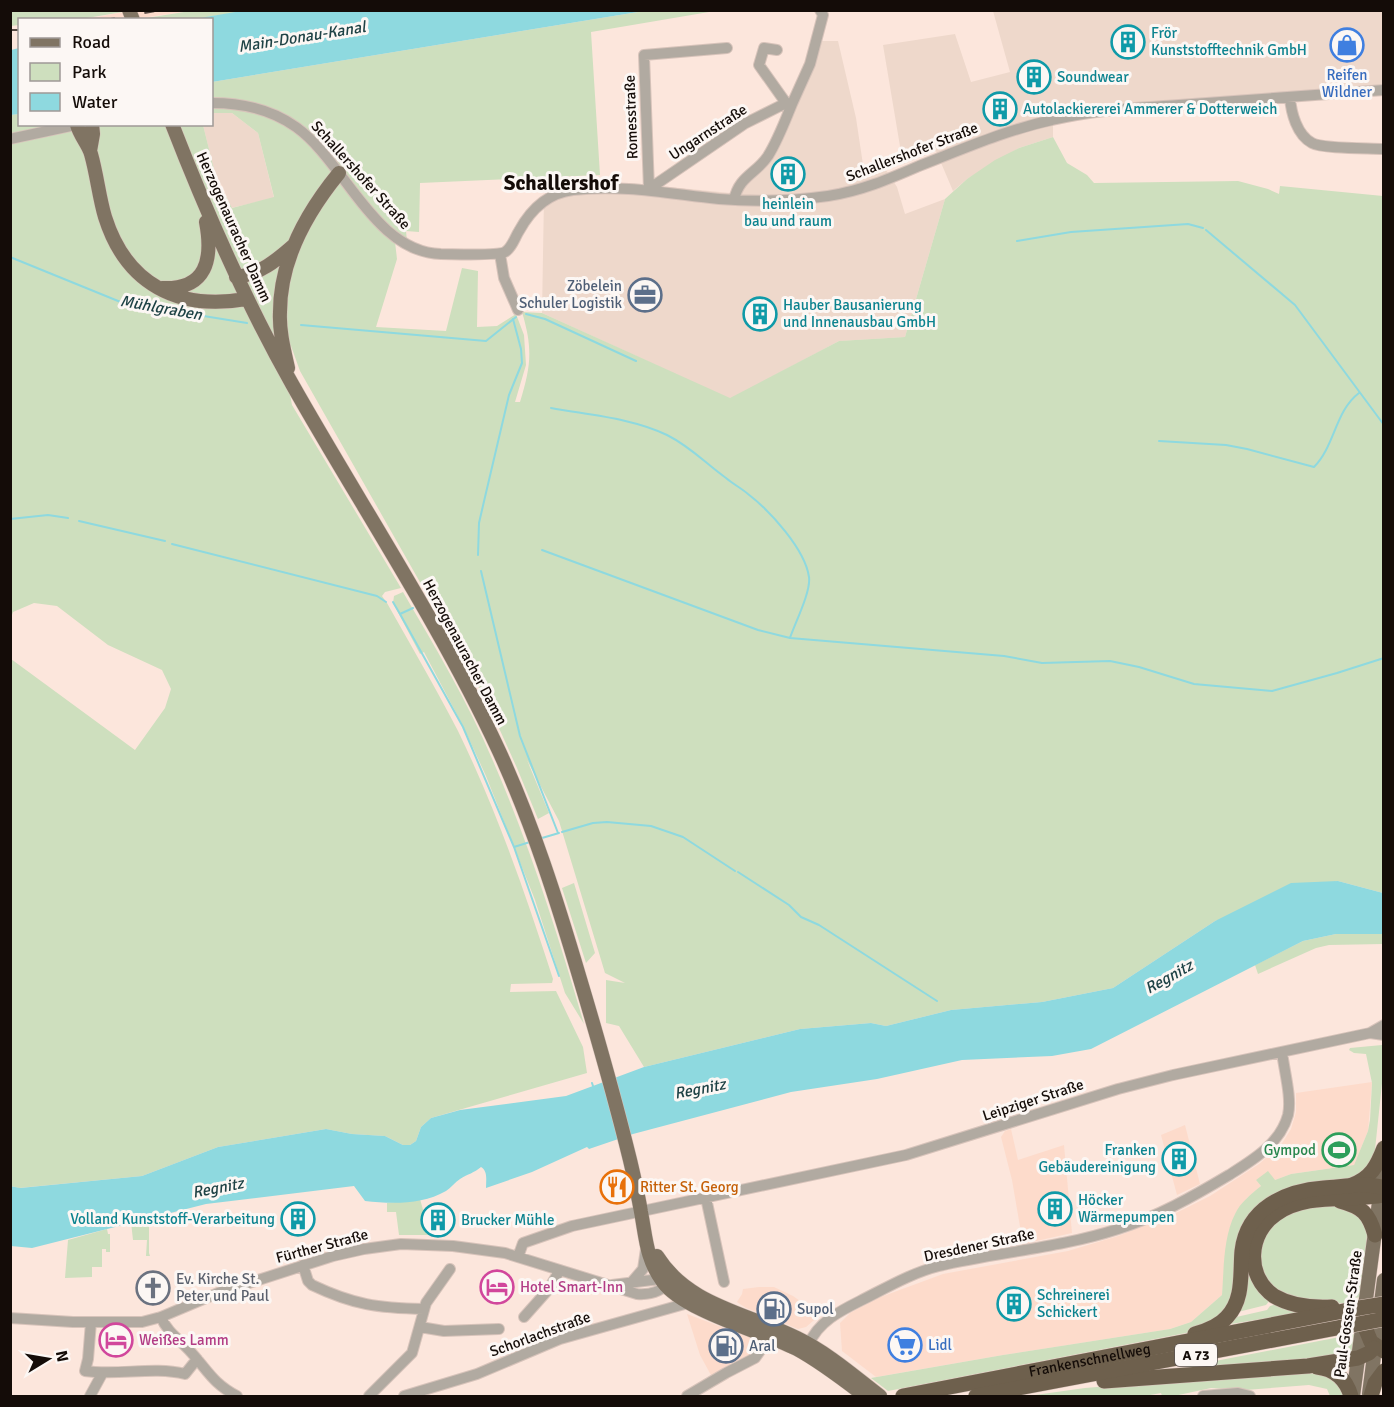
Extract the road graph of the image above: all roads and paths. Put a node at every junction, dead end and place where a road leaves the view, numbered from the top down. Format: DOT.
graph roads {
  1 [pos="820,10"];
  2 [pos="727,48"];
  3 [pos="777,50"];
  4 [pos="1383,90"];
  5 [pos="1290,97"];
  6 [pos="213,103"];
  7 [pos="789,104"];
  8 [pos="74,126"];
  9 [pos="79,126"];
  10 [pos="92,126"];
  11 [pos="172,126"];
  12 [pos="10,139"];
  13 [pos="1383,149"];
  14 [pos="90,151"];
  15 [pos="339,173"];
  16 [pos="649,189"];
  17 [pos="200,195"];
  18 [pos="734,200"];
  19 [pos="294,245"];
  20 [pos="500,254"];
  21 [pos="236,277"];
  22 [pos="157,287"];
  23 [pos="246,299"];
  24 [pos="518,310"];
  25 [pos="292,384"];
  26 [pos="1383,1025"];
  27 [pos="1370,1034"];
  28 [pos="1383,1035"];
  29 [pos="1282,1052"];
  30 [pos="1383,1148"];
  31 [pos="1383,1166"];
  32 [pos="1350,1186"];
  33 [pos="1382,1191"];
  34 [pos="706,1198"];
  35 [pos="1334,1199"];
  36 [pos="641,1211"];
  37 [pos="644,1230"];
  38 [pos="1375,1235"];
  39 [pos="646,1249"];
  40 [pos="518,1257"];
  41 [pos="303,1265"];
  42 [pos="450,1269"];
  43 [pos="560,1270"];
  44 [pos="666,1281"];
  45 [pos="1383,1281"];
  46 [pos="724,1282"];
  47 [pos="632,1283"];
  48 [pos="609,1285"];
  49 [pos="688,1303"];
  50 [pos="1383,1304"];
  51 [pos="1359,1308"];
  52 [pos="424,1309"];
  53 [pos="161,1317"];
  54 [pos="524,1317"];
  55 [pos="10,1318"];
  56 [pos="1383,1319"];
  57 [pos="91,1322"];
  58 [pos="1364,1325"];
  59 [pos="420,1327"];
  60 [pos="499,1329"];
  61 [pos="770,1337"];
  62 [pos="809,1344"];
  63 [pos="1377,1348"];
  64 [pos="1153,1349"];
  65 [pos="1358,1358"];
  66 [pos="196,1359"];
  67 [pos="1308,1366"];
  68 [pos="1383,1371"];
  69 [pos="102,1374"];
  70 [pos="1050,1384"];
  71 [pos="860,1389"];
  72 [pos="1217,1395"];
  73 [pos="90,1396"];
  74 [pos="234,1396"];
  75 [pos="369,1396"];
  76 [pos="404,1396"];
  77 [pos="687,1396"];
  78 [pos="880,1396"];
  79 [pos="903,1396"];
  80 [pos="976,1396"];
  81 [pos="1203,1396"];
  82 [pos="1250,1396"];
  83 [pos="1352,1396"];
  84 [pos="1370,1396"];
  1 -- 7 [label="street"];
  2 -- 16 [label="street, Romesstraße"];
  3 -- 7 [label="street"];
  4 -- 5 [label="street, Schallershofer Straße"];
  5 -- 13 [label="street"];
  5 -- 18 [label="street, Schallershofer Straße"];
  6 -- 15 [label="street, Schallershofer Straße"];
  7 -- 16 [label="street, Ungarnstraße"];
  7 -- 18 [label="street"];
  8 -- 12 [label="street"];
  9 -- 14 [label="main road"];
  10 -- 14 [label="main road"];
  11 -- 17 [label="main road, Herzogenauracher Damm"];
  14 -- 22 [label="main road"];
  15 -- 19 [label="main road"];
  15 -- 20 [label="street, Schallershofer Straße"];
  16 -- 18 [label="street, Schallershofer Straße"];
  16 -- 20 [label="street, Schallershofer Straße"];
  17 -- 21 [label="main road, Herzogenauracher Damm"];
  17 -- 22 [label="main road"];
  19 -- 21 [label="main road"];
  19 -- 25 [label="main road"];
  20 -- 24 [label="street"];
  21 -- 23 [label="main road, Herzogenauracher Damm"];
  22 -- 23 [label="main road"];
  23 -- 25 [label="main road, Herzogenauracher Damm"];
  25 -- 36 [label="main road, Herzogenauracher Damm"];
  26 -- 27 [label="street, Leipziger Straße"];
  27 -- 28 [label="street, Leipziger Straße"];
  27 -- 29 [label="street, Leipziger Straße"];
  29 -- 34 [label="street, Leipziger Straße"];
  29 -- 62 [label="street, Dresdener Straße"];
  30 -- 32 [label="highway"];
  31 -- 33 [label="main road, Paul-Gossen-Straße"];
  32 -- 33 [label="highway"];
  32 -- 64 [label="highway"];
  33 -- 35 [label="highway"];
  33 -- 38 [label="main road, Paul-Gossen-Straße"];
  34 -- 36 [label="street, Leipziger Straße"];
  34 -- 46 [label="street"];
  35 -- 38 [label="highway"];
  35 -- 51 [label="highway"];
  36 -- 37 [label="main road, Herzogenauracher Damm"];
  36 -- 40 [label="street, Leipziger Straße"];
  37 -- 39 [label="main road, Herzogenauracher Damm"];
  37 -- 44 [label="main road, Herzogenauracher Damm"];
  38 -- 58 [label="main road, Paul-Gossen-Straße"];
  39 -- 44 [label="main road"];
  39 -- 47 [label="street"];
  40 -- 41 [label="street, Fürther Straße"];
  40 -- 43 [label="street, Fürther Straße"];
  41 -- 52 [label="street"];
  41 -- 53 [label="street, Fürther Straße"];
  42 -- 52 [label="street"];
  43 -- 48 [label="street, Fürther Straße"];
  43 -- 54 [label="street"];
  44 -- 47 [label="street, Fürther Straße"];
  44 -- 48 [label="street, Fürther Straße"];
  44 -- 49 [label="main road"];
  44 -- 62 [label="main road"];
  45 -- 63 [label="main road, Paul-Gossen-Straße"];
  47 -- 48 [label="street, Fürther Straße"];
  49 -- 61 [label="main road"];
  49 -- 76 [label="street, Schorlachstraße"];
  50 -- 51 [label="highway, Frankenschnellweg / A 73, bridge"];
  51 -- 64 [label="highway, Frankenschnellweg / A 73"];
  52 -- 59 [label="street"];
  53 -- 57 [label="street, Fürther Straße"];
  53 -- 66 [label="street"];
  55 -- 57 [label="street, Fürther Straße"];
  56 -- 70 [label="highway, Frankenschnellweg / A 73, bridge"];
  57 -- 69 [label="street"];
  58 -- 63 [label="highway"];
  58 -- 65 [label="main road, Paul-Gossen-Straße"];
  59 -- 60 [label="street"];
  59 -- 75 [label="street"];
  61 -- 71 [label="main road"];
  61 -- 77 [label="street"];
  62 -- 71 [label="main road"];
  63 -- 65 [label="highway"];
  63 -- 84 [label="main road, Paul-Gossen-Straße"];
  64 -- 79 [label="highway, Frankenschnellweg / A 73"];
  65 -- 67 [label="highway"];
  65 -- 83 [label="main road, Paul-Gossen-Straße"];
  66 -- 69 [label="street"];
  66 -- 74 [label="street"];
  67 -- 70 [label="highway"];
  67 -- 83 [label="highway"];
  68 -- 84 [label="highway"];
  69 -- 73 [label="street"];
  70 -- 80 [label="highway, Frankenschnellweg / A 73"];
  71 -- 78 [label="main road"];
  72 -- 81 [label="street"];
  72 -- 82 [label="street"];
}
